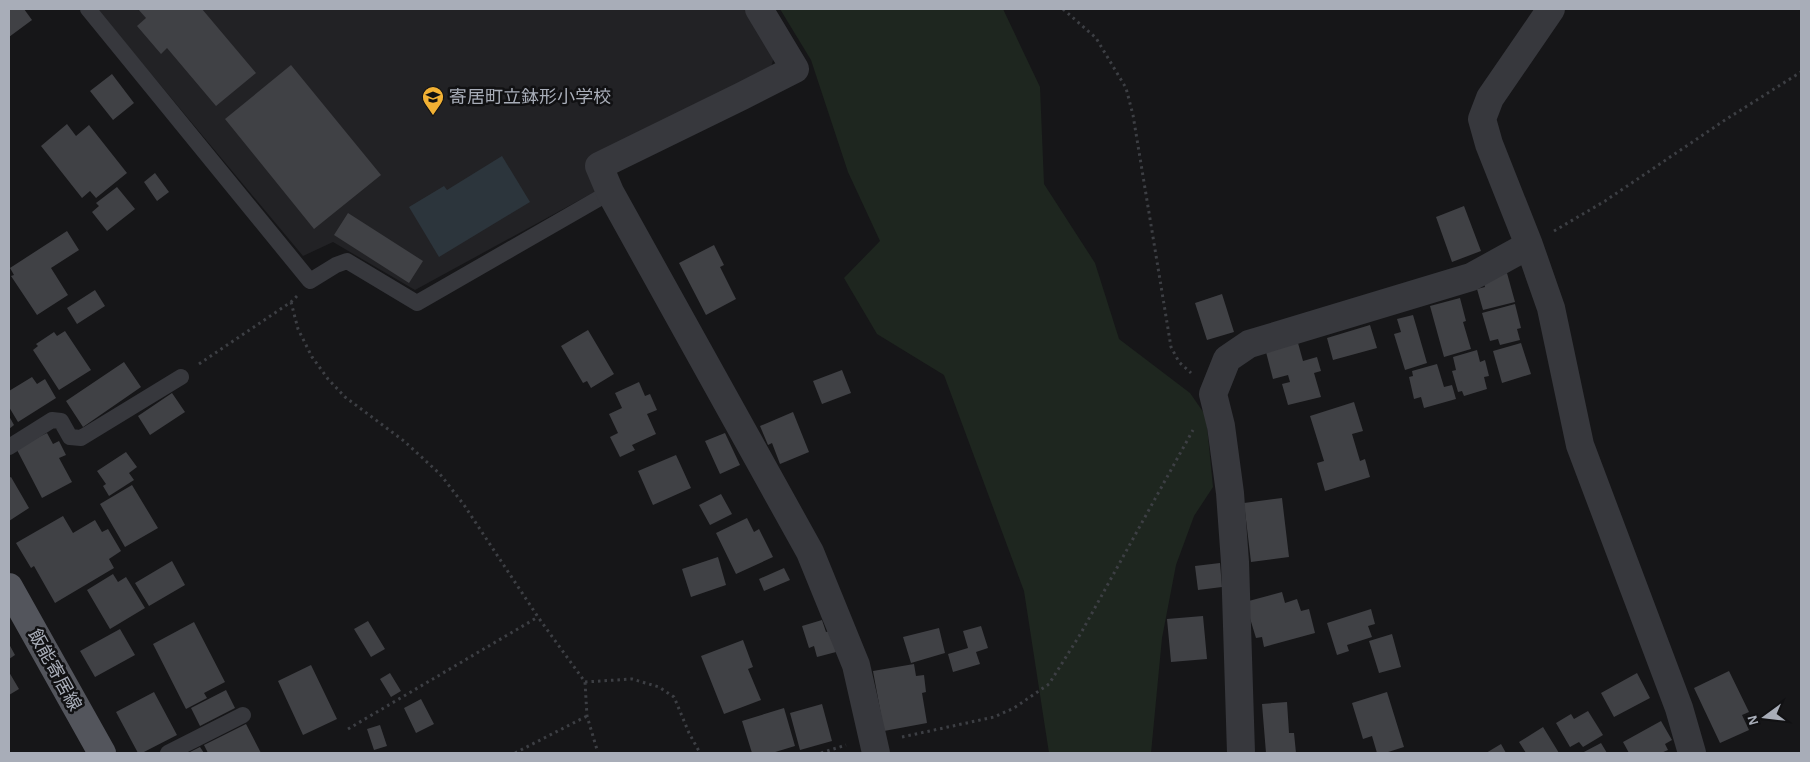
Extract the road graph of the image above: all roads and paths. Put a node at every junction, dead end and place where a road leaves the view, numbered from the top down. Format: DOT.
graph roads {
  1 [pos="88,9"];
  2 [pos="759,9"];
  3 [pos="1063,9"];
  4 [pos="1551,9"];
  5 [pos="1801,72"];
  6 [pos="610,192"];
  7 [pos="1529,245"];
  8 [pos="310,281"];
  9 [pos="291,302"];
  10 [pos="180,377"];
  11 [pos="1213,394"];
  12 [pos="9,447"];
  13 [pos="9,587"];
  14 [pos="538,617"];
  15 [pos="585,682"];
  16 [pos="243,715"];
  17 [pos="587,716"];
  18 [pos="348,729"];
  19 [pos="875,748"];
  20 [pos="102,753"];
  21 [pos="168,753"];
  22 [pos="515,753"];
  23 [pos="598,753"];
  24 [pos="700,753"];
  25 [pos="1241,753"];
  26 [pos="1692,753"];
  1 -- 8 [label="lane"];
  2 -- 6 [label="street"];
  3 -- 11 [label="path"];
  4 -- 7 [label="street"];
  5 -- 7 [label="path"];
  6 -- 8 [label="lane"];
  6 -- 19 [label="street"];
  7 -- 11 [label="street"];
  7 -- 26 [label="street"];
  8 -- 9 [label="path"];
  9 -- 10 [label="path"];
  9 -- 14 [label="path"];
  10 -- 12 [label="lane"];
  11 -- 19 [label="path"];
  11 -- 25 [label="street"];
  13 -- 20 [label="main road, 飯能寄居線"];
  14 -- 15 [label="path"];
  14 -- 18 [label="path"];
  15 -- 17 [label="path"];
  15 -- 24 [label="path"];
  16 -- 21 [label="lane"];
  17 -- 22 [label="path"];
  17 -- 23 [label="path"];
}
